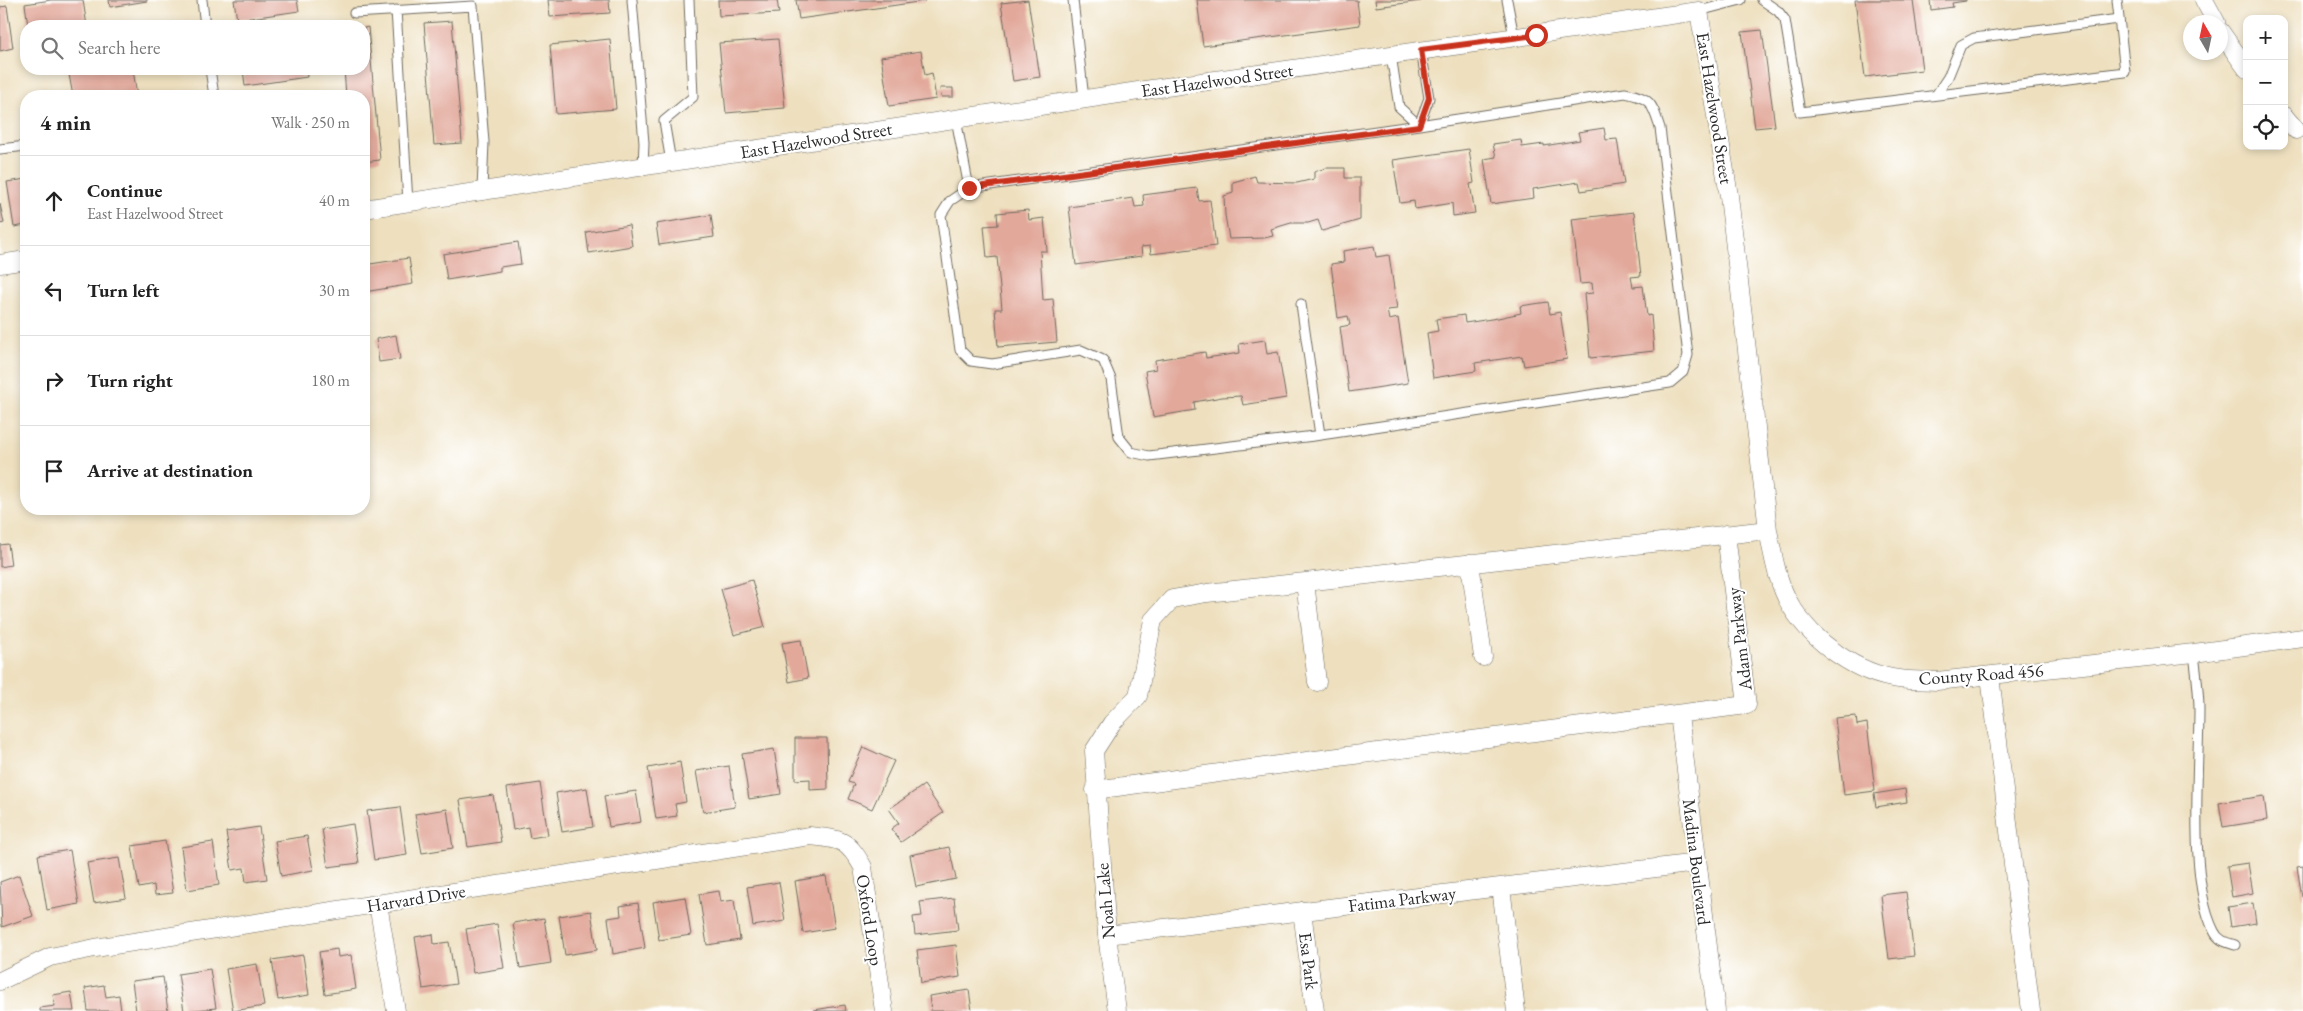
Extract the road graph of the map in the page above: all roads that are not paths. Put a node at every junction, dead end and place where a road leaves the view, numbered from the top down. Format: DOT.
graph roads {
  1 [pos="202,0"];
  2 [pos="632,0"];
  3 [pos="689,0"];
  4 [pos="1072,0"];
  5 [pos="1507,0"];
  6 [pos="1741,0"];
  7 [pos="1762,0"];
  8 [pos="2118,0"];
  9 [pos="2204,0"];
  10 [pos="396,10"];
  11 [pos="1698,11"];
  12 [pos="354,13"];
  13 [pos="2212,15"];
  14 [pos="2119,19"];
  15 [pos="204,20"];
  16 [pos="1514,37"];
  17 [pos="2228,42"];
  18 [pos="1421,50"];
  19 [pos="1392,55"];
  20 [pos="2243,63"];
  21 [pos="211,75"];
  22 [pos="213,90"];
  23 [pos="1936,95"];
  24 [pos="1084,99"];
  25 [pos="956,119"];
  26 [pos="2288,121"];
  27 [pos="1419,126"];
  28 [pos="2296,130"];
  29 [pos="20,147"];
  30 [pos="0,150"];
  31 [pos="671,162"];
  32 [pos="643,166"];
  33 [pos="969,188"];
  34 [pos="482,190"];
  35 [pos="408,202"];
  36 [pos="370,207"];
  37 [pos="20,261"];
  38 [pos="0,264"];
  39 [pos="1301,304"];
  40 [pos="1750,383"];
  41 [pos="1320,435"];
  42 [pos="1768,530"];
  43 [pos="1726,534"];
  44 [pos="1470,563"];
  45 [pos="1305,582"];
  46 [pos="2303,638"];
  47 [pos="2194,653"];
  48 [pos="1483,657"];
  49 [pos="1990,676"];
  50 [pos="1317,682"];
  51 [pos="1679,714"];
  52 [pos="1095,790"];
  53 [pos="838,839"];
  54 [pos="1698,863"];
  55 [pos="1501,887"];
  56 [pos="378,904"];
  57 [pos="1302,911"];
  58 [pos="1108,935"];
  59 [pos="2235,945"];
  60 [pos="0,981"];
  61 [pos="396,1011"];
  62 [pos="884,1011"];
  63 [pos="1117,1011"];
  64 [pos="1315,1011"];
  65 [pos="1516,1011"];
  66 [pos="1716,1011"];
  67 [pos="2031,1011"];
  1 -- 15 [label="lane"];
  2 -- 32 [label="lane"];
  3 -- 31 [label="lane"];
  4 -- 24 [label="lane"];
  5 -- 16 [label="lane"];
  6 -- 11 [label="lane"];
  7 -- 23 [label="lane"];
  8 -- 14 [label="lane"];
  9 -- 13 [label="street"];
  10 -- 12 [label="lane"];
  10 -- 34 [label="lane"];
  10 -- 35 [label="lane"];
  11 -- 16 [label="street, East Hazelwood Street"];
  11 -- 40 [label="street, East Hazelwood Street"];
  14 -- 23 [label="lane"];
  14 -- 23 [label="lane"];
  16 -- 18 [label="street, East Hazelwood Street"];
  17 -- 20 [label="street"];
  18 -- 19 [label="street, East Hazelwood Street"];
  18 -- 27 [label="lane"];
  19 -- 24 [label="street, East Hazelwood Street"];
  19 -- 27 [label="lane"];
  21 -- 22 [label="lane"];
  24 -- 25 [label="street, East Hazelwood Street"];
  25 -- 31 [label="street, East Hazelwood Street"];
  25 -- 33 [label="lane"];
  26 -- 28 [label="street"];
  27 -- 33 [label="lane"];
  27 -- 41 [label="lane"];
  29 -- 30 [label="lane"];
  31 -- 32 [label="street, East Hazelwood Street"];
  32 -- 34 [label="street, East Hazelwood Street"];
  33 -- 41 [label="lane"];
  34 -- 35 [label="street, East Hazelwood Street"];
  35 -- 36 [label="street, East Hazelwood Street"];
  37 -- 38 [label="street"];
  39 -- 41 [label="lane"];
  40 -- 42 [label="street, County Road 456"];
  42 -- 43 [label="street, Noah Lake"];
  42 -- 49 [label="street, County Road 456"];
  43 -- 44 [label="street, Noah Lake"];
  43 -- 51 [label="street, Adam Parkway"];
  44 -- 45 [label="street, Noah Lake"];
  44 -- 48 [label="street"];
  45 -- 50 [label="street"];
  45 -- 52 [label="street, Noah Lake"];
  46 -- 47 [label="street, County Road 456"];
  47 -- 49 [label="street, County Road 456"];
  47 -- 59 [label="lane"];
  49 -- 67 [label="street"];
  51 -- 52 [label="street"];
  51 -- 54 [label="street, Madina Boulevard"];
  52 -- 58 [label="street, Noah Lake"];
  53 -- 56 [label="street, Harvard Drive"];
  53 -- 62 [label="street, Oxford Loop"];
  54 -- 55 [label="street, Fatima Parkway"];
  54 -- 66 [label="street, Madina Boulevard"];
  55 -- 57 [label="street, Fatima Parkway"];
  55 -- 65 [label="street"];
  56 -- 60 [label="street, Harvard Drive"];
  56 -- 61 [label="street"];
  57 -- 58 [label="street, Fatima Parkway"];
  57 -- 64 [label="street, Esa Park"];
  58 -- 63 [label="street, Noah Lake"];
}
